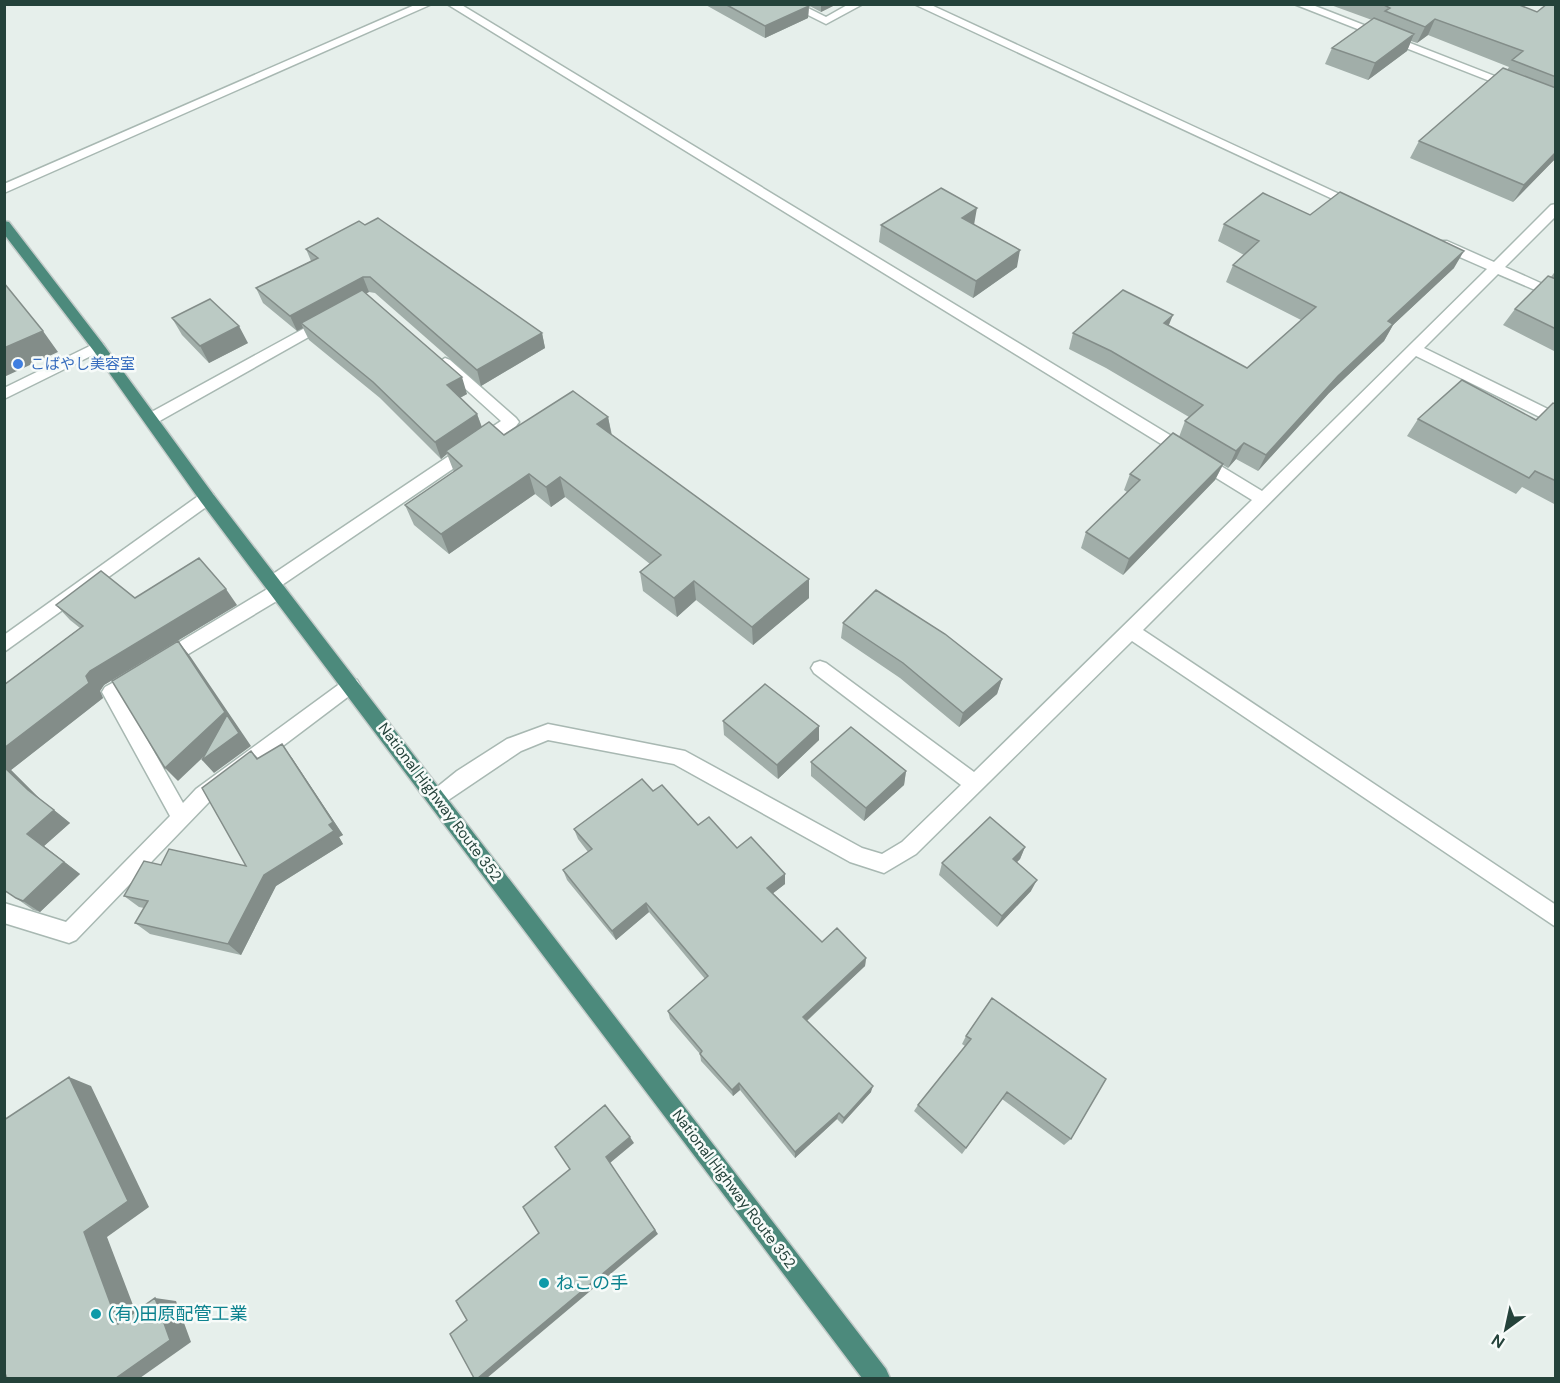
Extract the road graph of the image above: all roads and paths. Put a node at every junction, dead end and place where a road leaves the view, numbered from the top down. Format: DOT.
graph roads {
  1 [pos="427,4"];
  2 [pos="452,4"];
  3 [pos="791,4"];
  4 [pos="858,4"];
  5 [pos="919,4"];
  6 [pos="1299,4"];
  7 [pos="1556,104"];
  8 [pos="4,189"];
  9 [pos="1556,208"];
  10 [pos="1366,209"];
  11 [pos="4,225"];
  12 [pos="1431,239"];
  13 [pos="1497,269"];
  14 [pos="1556,295"];
  15 [pos="339,315"];
  16 [pos="98,347"];
  17 [pos="1415,350"];
  18 [pos="432,352"];
  19 [pos="4,394"];
  20 [pos="151,419"];
  21 [pos="1556,420"];
  22 [pos="207,498"];
  23 [pos="1264,500"];
  24 [pos="276,587"];
  25 [pos="1131,631"];
  26 [pos="4,645"];
  27 [pos="820,668"];
  28 [pos="351,685"];
  29 [pos="975,784"];
  30 [pos="438,798"];
  31 [pos="180,818"];
  32 [pos="4,913"];
  33 [pos="1556,917"];
  34 [pos="877,1378"];
  1 -- 8 [label="street"];
  2 -- 23 [label="street"];
  3 -- 4 [label="street"];
  5 -- 10 [label="street"];
  6 -- 7 [label="street"];
  9 -- 13 [label="street"];
  11 -- 16 [label="highway, National Highway Route 352"];
  12 -- 13 [label="street"];
  13 -- 14 [label="street"];
  13 -- 17 [label="street"];
  15 -- 20 [label="street"];
  16 -- 19 [label="street"];
  16 -- 20 [label="highway, National Highway Route 352"];
  17 -- 21 [label="street"];
  17 -- 23 [label="street"];
  18 -- 24 [label="street"];
  20 -- 22 [label="highway, National Highway Route 352"];
  22 -- 24 [label="highway, National Highway Route 352"];
  22 -- 26 [label="street"];
  23 -- 25 [label="street"];
  24 -- 28 [label="highway, National Highway Route 352"];
  24 -- 31 [label="street"];
  25 -- 29 [label="street"];
  25 -- 33 [label="street"];
  27 -- 29 [label="street"];
  28 -- 30 [label="highway, National Highway Route 352"];
  28 -- 31 [label="street"];
  29 -- 30 [label="street"];
  30 -- 34 [label="highway, National Highway Route 352"];
  31 -- 32 [label="street"];
}
